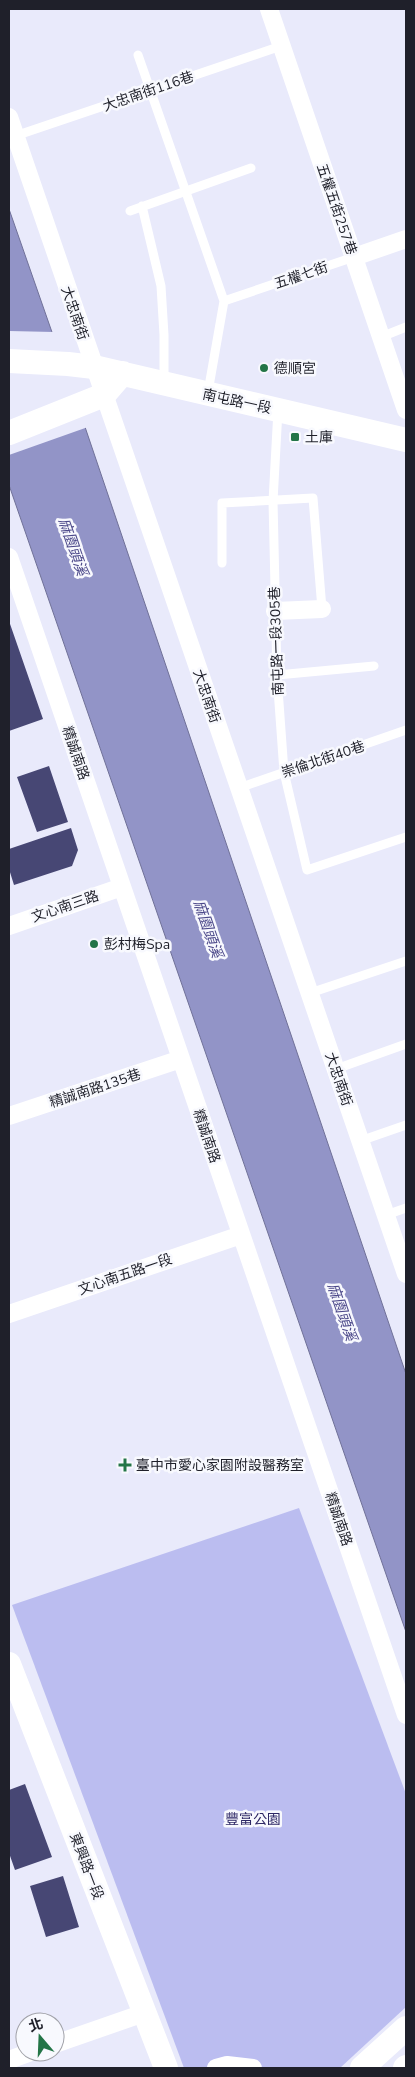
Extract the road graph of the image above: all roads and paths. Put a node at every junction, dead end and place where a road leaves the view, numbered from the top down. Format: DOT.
graph roads {
  1 [pos="268,9"];
  2 [pos="281,46"];
  3 [pos="138,55"];
  4 [pos="151,90"];
  5 [pos="9,117"];
  6 [pos="16,136"];
  7 [pos="251,168"];
  8 [pos="186,191"];
  9 [pos="142,206"];
  10 [pos="130,211"];
  11 [pos="406,239"];
  12 [pos="354,257"];
  13 [pos="224,301"];
  14 [pos="406,327"];
  15 [pos="381,336"];
  16 [pos="9,361"];
  17 [pos="94,367"];
  18 [pos="123,373"];
  19 [pos="164,384"];
  20 [pos="208,395"];
  21 [pos="93,400"];
  22 [pos="278,410"];
  23 [pos="406,410"];
  24 [pos="9,433"];
  25 [pos="406,440"];
  26 [pos="272,501"];
  27 [pos="9,557"];
  28 [pos="222,563"];
  29 [pos="322,609"];
  30 [pos="275,611"];
  31 [pos="374,666"];
  32 [pos="277,675"];
  33 [pos="406,730"];
  34 [pos="284,772"];
  35 [pos="239,788"];
  36 [pos="405,840"];
  37 [pos="122,887"];
  38 [pos="9,926"];
  39 [pos="406,961"];
  40 [pos="310,993"];
  41 [pos="406,1044"];
  42 [pos="181,1059"];
  43 [pos="336,1069"];
  44 [pos="9,1116"];
  45 [pos="406,1125"];
  46 [pos="360,1140"];
  47 [pos="406,1208"];
  48 [pos="386,1215"];
  49 [pos="241,1235"];
  50 [pos="406,1274"];
  51 [pos="9,1314"];
  52 [pos="9,1664"];
  53 [pos="13,1688"];
  54 [pos="406,1715"];
  55 [pos="144,2013"];
  56 [pos="406,2028"];
  57 [pos="65,2041"];
  58 [pos="166,2068"];
  59 [pos="216,2068"];
  60 [pos="253,2068"];
  61 [pos="362,2068"];
  1 -- 2 [label="street, 五權五街257巷"];
  2 -- 4 [label="lane, 大忠南街116巷"];
  2 -- 12 [label="street, 五權五街257巷"];
  3 -- 4 [label="lane"];
  4 -- 6 [label="lane, 大忠南街116巷"];
  4 -- 8 [label="lane"];
  5 -- 6 [label="street, 大忠南街"];
  6 -- 17 [label="street, 大忠南街"];
  7 -- 8 [label="lane"];
  8 -- 9 [label="lane"];
  8 -- 13 [label="lane"];
  9 -- 10 [label="lane"];
  9 -- 19 [label="lane"];
  11 -- 12 [label="street, 五權七街"];
  12 -- 13 [label="lane, 五權七街"];
  12 -- 15 [label="street, 五權五街257巷"];
  13 -- 20 [label="lane"];
  14 -- 15 [label="lane"];
  15 -- 23 [label="street, 五權五街257巷"];
  16 -- 17 [label="street, 南屯路一段"];
  17 -- 18 [label="street, 南屯路一段"];
  17 -- 21 [label="street, 大忠南街"];
  18 -- 19 [label="street, 南屯路一段"];
  18 -- 21 [label="street"];
  19 -- 20 [label="street, 南屯路一段"];
  20 -- 22 [label="street, 南屯路一段"];
  21 -- 24 [label="street"];
  21 -- 35 [label="street, 大忠南街"];
  22 -- 25 [label="street, 南屯路一段"];
  22 -- 26 [label="lane, 南屯路一段305巷"];
  26 -- 28 [label="lane"];
  26 -- 29 [label="lane"];
  26 -- 30 [label="lane, 南屯路一段305巷"];
  27 -- 37 [label="street, 精誠南路"];
  29 -- 30 [label="street"];
  30 -- 32 [label="lane, 南屯路一段305巷"];
  31 -- 32 [label="lane"];
  32 -- 34 [label="lane, 南屯路一段305巷"];
  33 -- 34 [label="lane, 崇倫北街40巷"];
  34 -- 35 [label="lane, 崇倫北街40巷"];
  34 -- 36 [label="lane, 南屯路一段305巷"];
  35 -- 40 [label="street, 大忠南街"];
  37 -- 38 [label="street, 文心南三路"];
  37 -- 42 [label="street, 精誠南路"];
  39 -- 40 [label="lane"];
  40 -- 43 [label="street, 大忠南街"];
  41 -- 43 [label="lane"];
  42 -- 44 [label="street, 精誠南路135巷"];
  42 -- 49 [label="street, 精誠南路"];
  43 -- 46 [label="street, 大忠南街"];
  45 -- 46 [label="lane"];
  46 -- 48 [label="street, 大忠南街"];
  47 -- 48 [label="lane"];
  48 -- 50 [label="street, 大忠南街"];
  49 -- 51 [label="street, 文心南五路一段"];
  49 -- 54 [label="street, 精誠南路"];
  52 -- 53 [label="street, 東興路一段"];
  53 -- 55 [label="street, 東興路一段"];
  55 -- 57 [label="street"];
  55 -- 58 [label="street, 東興路一段"];
  56 -- 61 [label="street"];
  59 -- 60 [label="street"];
}
